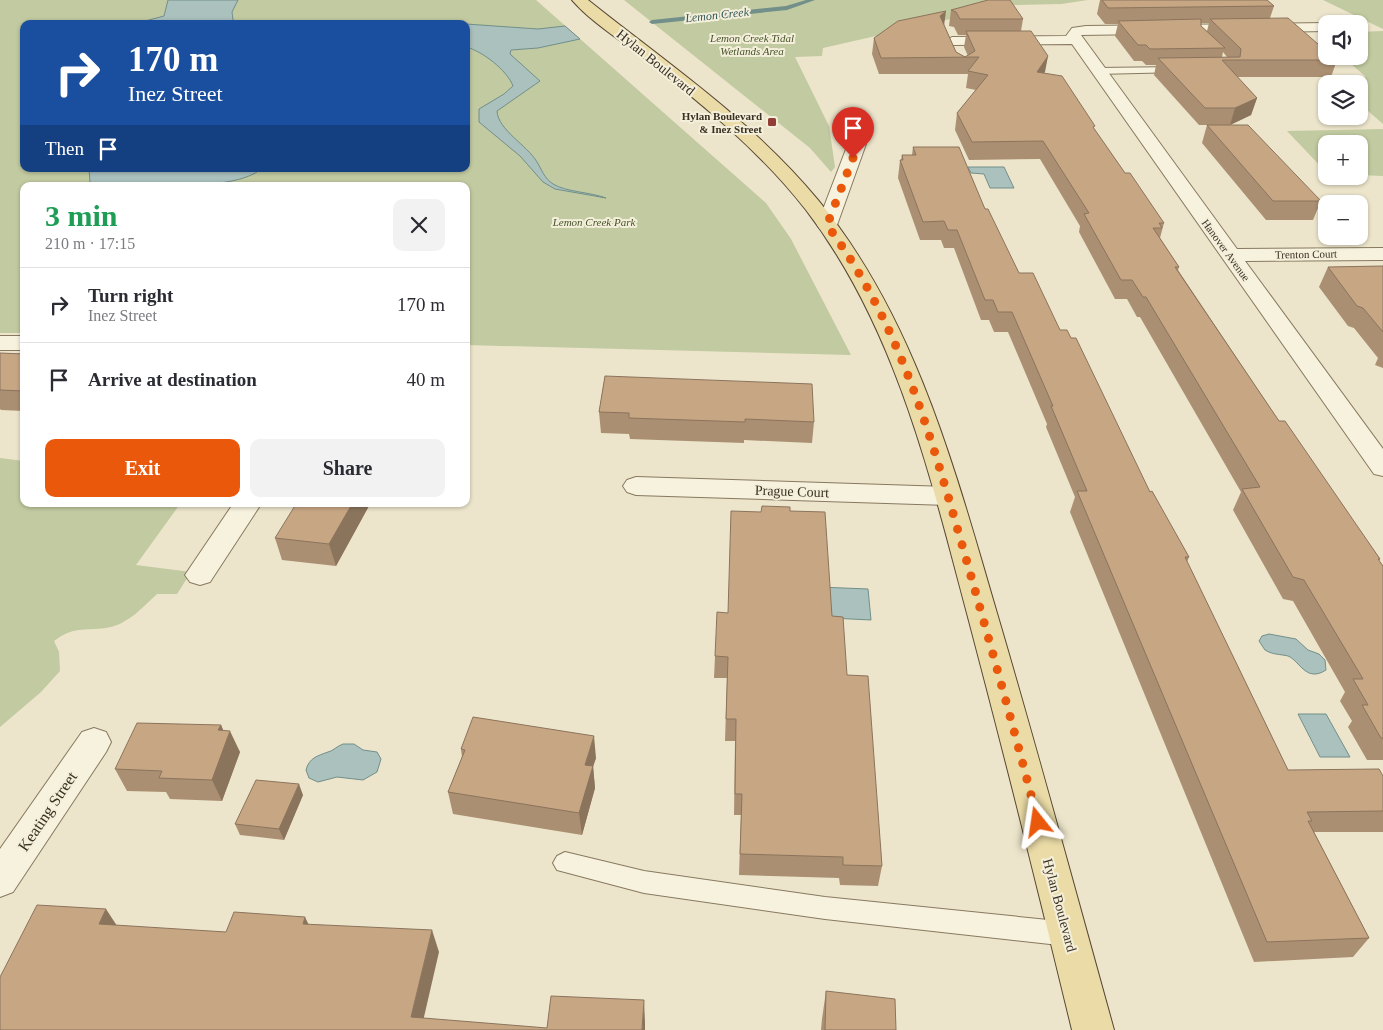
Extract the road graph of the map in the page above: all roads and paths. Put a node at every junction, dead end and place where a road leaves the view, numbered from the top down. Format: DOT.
graph roads {
  1 [pos="579,0"];
  2 [pos="1318,27"];
  3 [pos="1076,36"];
  4 [pos="959,58"];
  5 [pos="1193,70"];
  6 [pos="1097,71"];
  7 [pos="857,144"];
  8 [pos="827,225"];
  9 [pos="1383,254"];
  10 [pos="1229,255"];
  11 [pos="0,343"];
  12 [pos="20,343"];
  13 [pos="1383,468"];
  14 [pos="636,486"];
  15 [pos="948,496"];
  16 [pos="245,507"];
  17 [pos="200,575"];
  18 [pos="94,742"];
  19 [pos="565,862"];
  20 [pos="0,880"];
  21 [pos="1068,934"];
  22 [pos="1093,1030"];
  1 -- 8 [label="main road, Hylan Boulevard"];
  2 -- 3 [label="street"];
  3 -- 4 [label="street"];
  3 -- 6 [label="street, Hanover Avenue"];
  5 -- 6 [label="lane"];
  6 -- 10 [label="street, Hanover Avenue"];
  7 -- 8 [label="street"];
  8 -- 15 [label="main road, Hylan Boulevard"];
  9 -- 10 [label="street, Trenton Court"];
  10 -- 13 [label="street, Hanover Avenue"];
  11 -- 12 [label="street"];
  14 -- 15 [label="street, Prague Court"];
  15 -- 21 [label="main road, Hylan Boulevard"];
  16 -- 17 [label="street"];
  18 -- 20 [label="street, Keating Street"];
  19 -- 21 [label="lane"];
  21 -- 22 [label="main road, Hylan Boulevard"];
}
